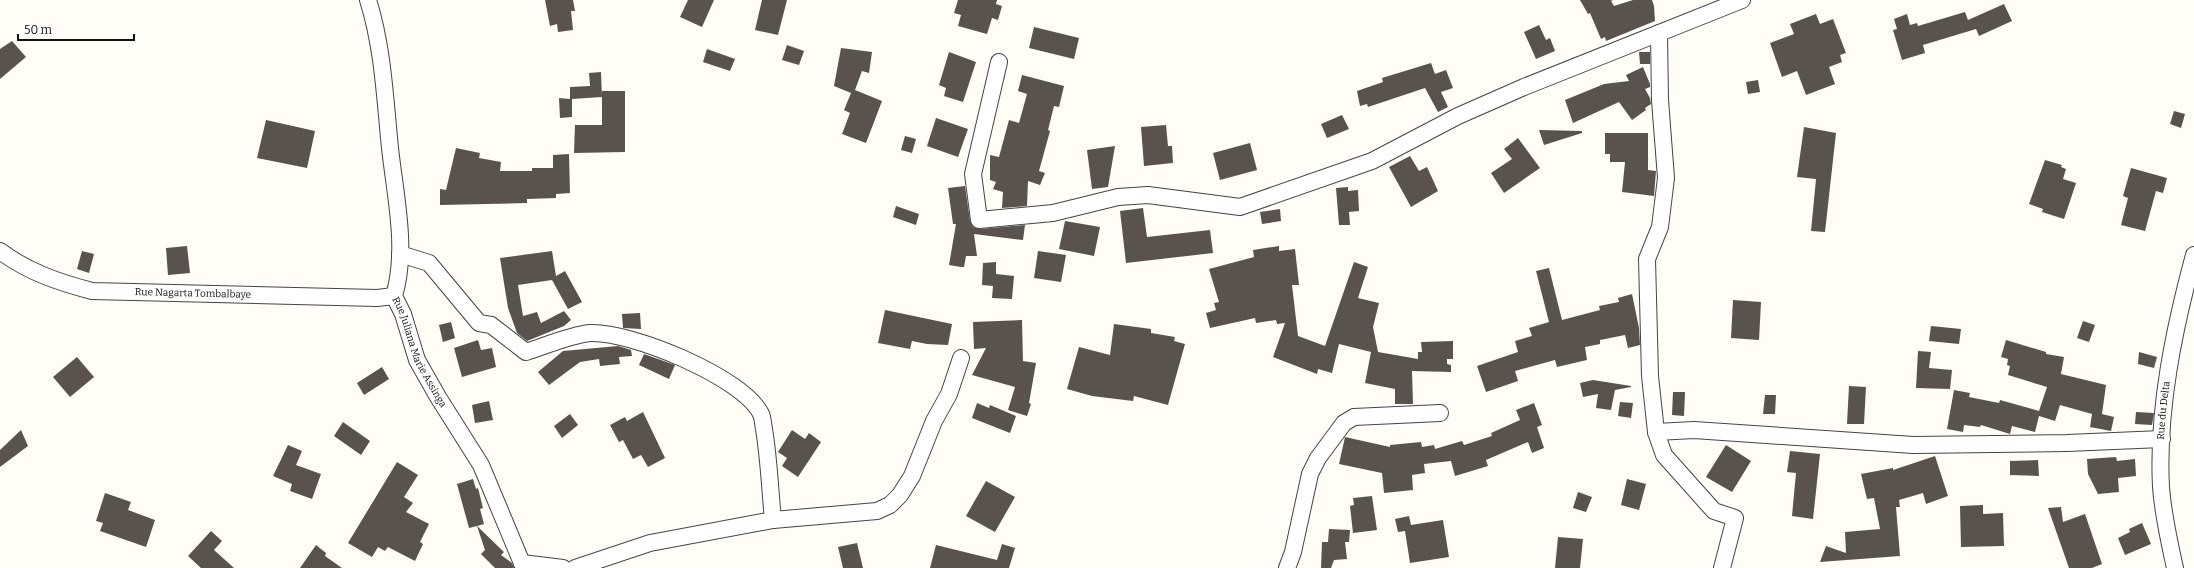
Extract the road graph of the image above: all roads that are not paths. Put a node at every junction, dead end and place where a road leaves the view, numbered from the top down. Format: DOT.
graph roads {
  1 [pos="368,0"];
  2 [pos="1742,0"];
  3 [pos="1659,33"];
  4 [pos="999,62"];
  5 [pos="0,251"];
  6 [pos="400,254"];
  7 [pos="2194,256"];
  8 [pos="394,296"];
  9 [pos="961,358"];
  10 [pos="1440,413"];
  11 [pos="1656,432"];
  12 [pos="2162,439"];
  13 [pos="773,520"];
  14 [pos="523,565"];
  15 [pos="563,568"];
  16 [pos="575,568"];
  17 [pos="1287,568"];
  18 [pos="1722,568"];
  19 [pos="2175,568"];
  1 -- 6 [label="street, Rue Juliana Marie Assinga"];
  2 -- 3 [label="street"];
  3 -- 4 [label="street"];
  3 -- 11 [label="street"];
  5 -- 8 [label="street, Rue Nagarta Tombalbaye"];
  6 -- 8 [label="street, Rue Juliana Marie Assinga"];
  6 -- 13 [label="street"];
  7 -- 12 [label="street, Rue du Delta"];
  8 -- 14 [label="street, Rue Juliana Marie Assinga"];
  9 -- 13 [label="street"];
  10 -- 17 [label="street"];
  11 -- 12 [label="street"];
  11 -- 18 [label="street"];
  12 -- 19 [label="street, Rue du Delta"];
  13 -- 16 [label="street"];
  14 -- 15 [label="street"];
}
